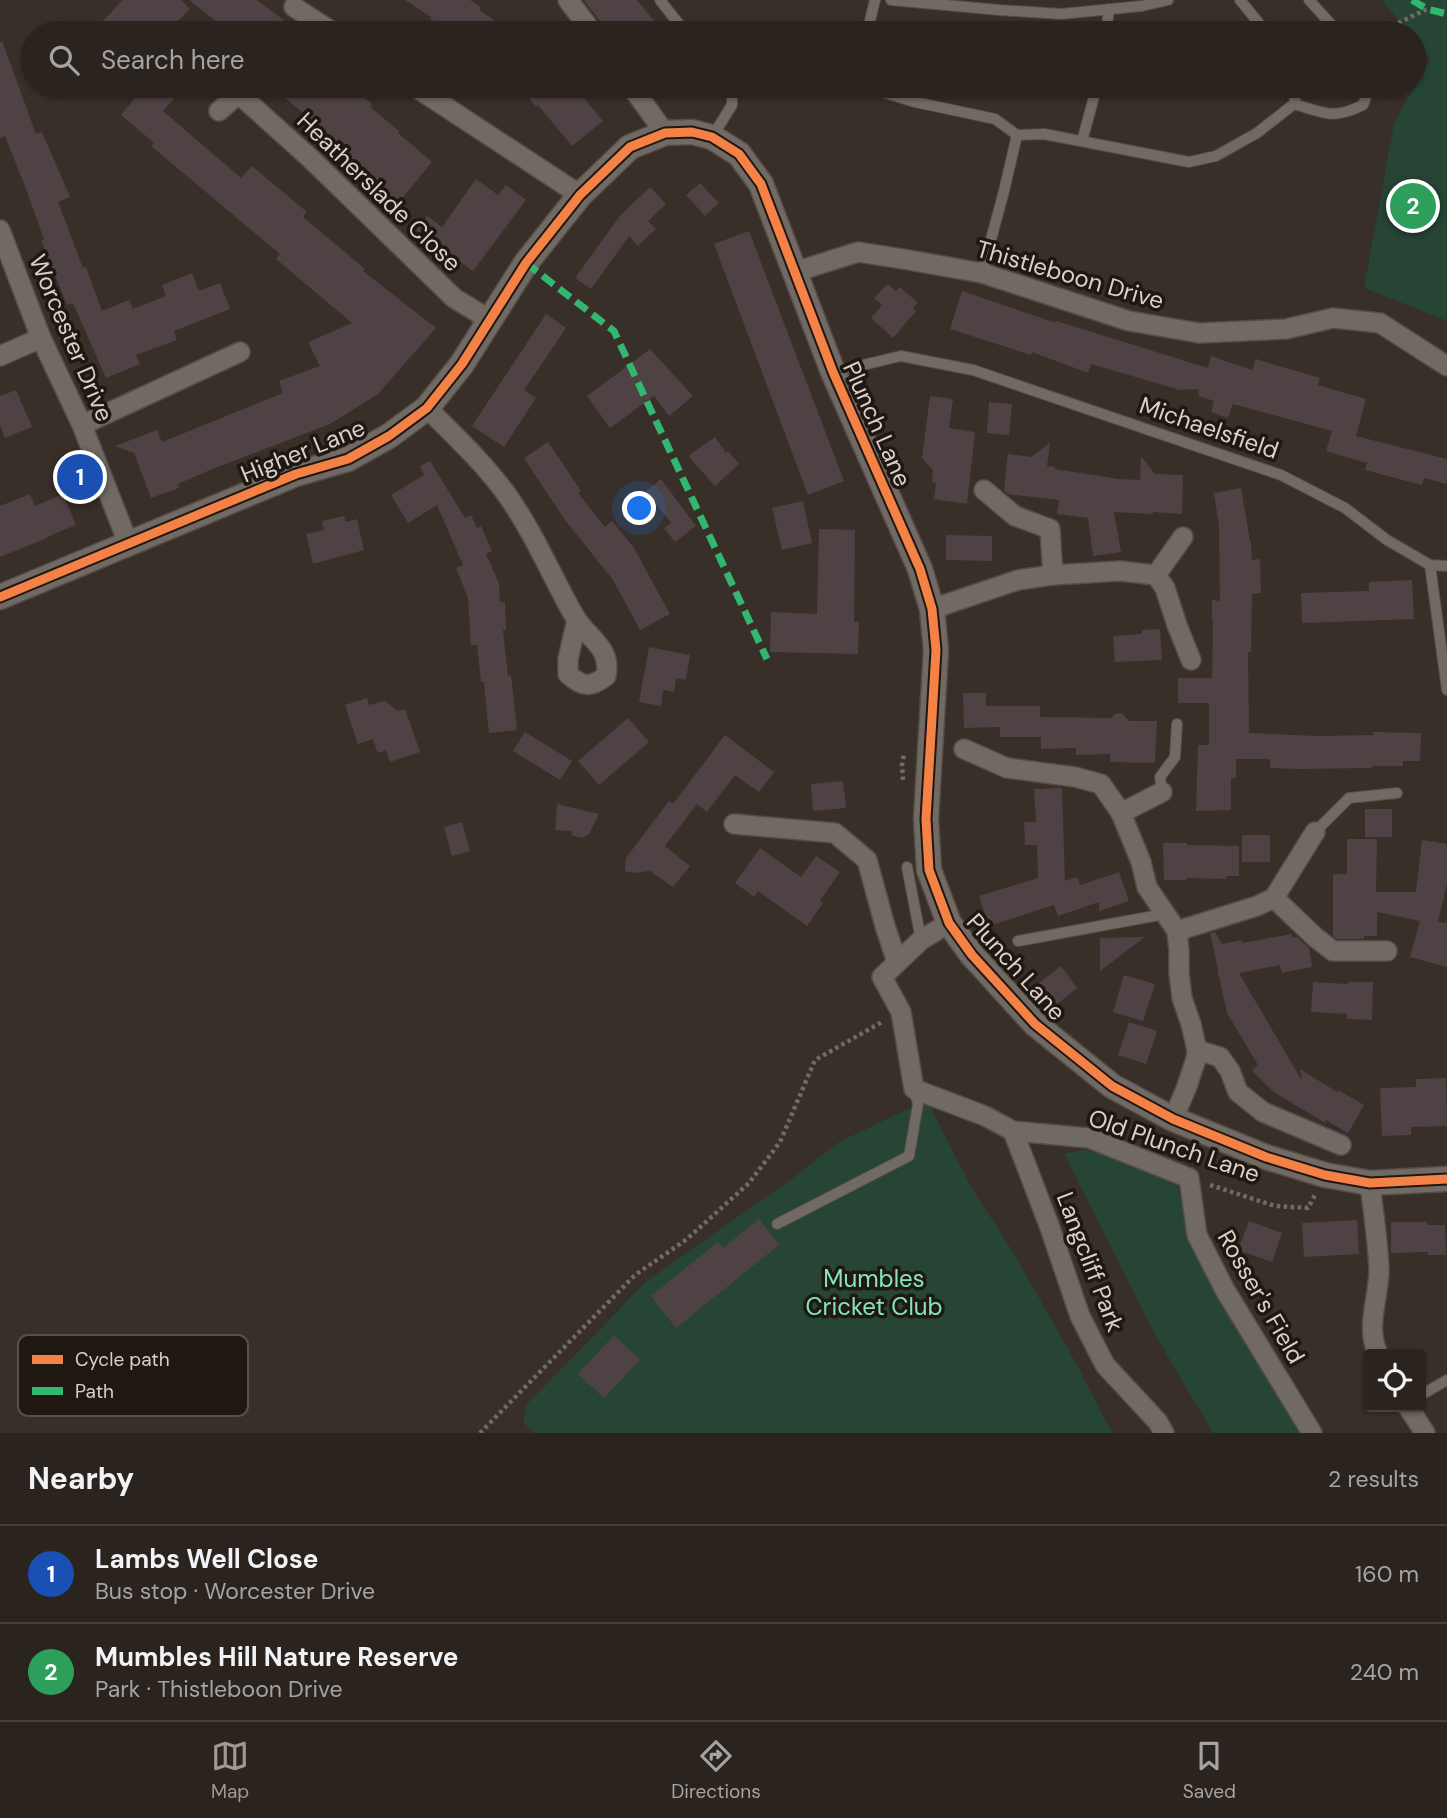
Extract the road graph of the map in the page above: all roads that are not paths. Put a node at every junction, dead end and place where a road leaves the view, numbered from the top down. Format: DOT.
graph roads {
  1 [pos="568,0"];
  2 [pos="660,0"];
  3 [pos="875,0"];
  4 [pos="891,0"];
  5 [pos="1168,0"];
  6 [pos="1240,0"];
  7 [pos="1309,0"];
  8 [pos="294,7"];
  9 [pos="1109,9"];
  10 [pos="316,21"];
  11 [pos="584,21"];
  12 [pos="677,21"];
  13 [pos="870,21"];
  14 [pos="1108,21"];
  15 [pos="1257,21"];
  16 [pos="1328,21"];
  17 [pos="228,98"];
  18 [pos="243,98"];
  19 [pos="432,98"];
  20 [pos="640,98"];
  21 [pos="732,98"];
  22 [pos="902,98"];
  23 [pos="1094,98"];
  24 [pos="1295,98"];
  25 [pos="1366,98"];
  26 [pos="1294,104"];
  27 [pos="219,111"];
  28 [pos="665,133"];
  29 [pos="1017,135"];
  30 [pos="712,137"];
  31 [pos="1082,141"];
  32 [pos="580,195"];
  33 [pos="0,230"];
  34 [pos="795,272"];
  35 [pos="982,273"];
  36 [pos="490,320"];
  37 [pos="41,338"];
  38 [pos="240,352"];
  39 [pos="0,356"];
  40 [pos="1447,366"];
  41 [pos="833,372"];
  42 [pos="427,408"];
  43 [pos="82,425"];
  44 [pos="984,490"];
  45 [pos="1183,537"];
  46 [pos="128,543"];
  47 [pos="1430,565"];
  48 [pos="1447,566"];
  49 [pos="1053,575"];
  50 [pos="1156,575"];
  51 [pos="0,597"];
  52 [pos="932,609"];
  53 [pos="577,620"];
  54 [pos="1191,660"];
  55 [pos="1447,690"];
  56 [pos="1177,724"];
  57 [pos="964,749"];
  58 [pos="1162,792"];
  59 [pos="1397,793"];
  60 [pos="1121,813"];
  61 [pos="734,824"];
  62 [pos="1315,832"];
  63 [pos="907,867"];
  64 [pos="1273,898"];
  65 [pos="1165,914"];
  66 [pos="949,923"];
  67 [pos="1177,931"];
  68 [pos="921,940"];
  69 [pos="1018,942"];
  70 [pos="1387,951"];
  71 [pos="897,962"];
  72 [pos="1197,1050"];
  73 [pos="914,1089"];
  74 [pos="1173,1119"];
  75 [pos="1013,1131"];
  76 [pos="1341,1145"];
  77 [pos="1189,1178"];
  78 [pos="1447,1179"];
  79 [pos="1370,1183"];
  80 [pos="777,1223"];
  81 [pos="1376,1349"];
  82 [pos="1447,1380"];
  83 [pos="1426,1392"];
  84 [pos="1411,1412"];
  85 [pos="1164,1433"];
  86 [pos="1312,1433"];
  87 [pos="1425,1433"];
  1 -- 11 [label="street"];
  2 -- 12 [label="lane"];
  3 -- 13 [label="lane"];
  4 -- 9 [label="lane"];
  5 -- 9 [label="lane"];
  6 -- 15 [label="lane"];
  7 -- 16 [label="lane"];
  8 -- 10 [label="street"];
  9 -- 14 [label="lane"];
  17 -- 27 [label="street, Heatherslade Close"];
  18 -- 36 [label="street, Heatherslade Close"];
  19 -- 32 [label="street"];
  20 -- 28 [label="street"];
  21 -- 30 [label="lane"];
  22 -- 29 [label="lane"];
  23 -- 31 [label="lane"];
  24 -- 26 [label="lane"];
  25 -- 26 [label="lane"];
  26 -- 31 [label="lane"];
  28 -- 30 [label="street"];
  28 -- 32 [label="street, Higher Lane"];
  29 -- 31 [label="lane"];
  29 -- 35 [label="lane"];
  30 -- 34 [label="street, Plunch Lane"];
  32 -- 36 [label="street, Higher Lane"];
  33 -- 37 [label="street, Worcester Drive"];
  34 -- 35 [label="street, Thistleboon Drive"];
  34 -- 41 [label="street, Plunch Lane"];
  35 -- 40 [label="street, Thistleboon Drive"];
  36 -- 42 [label="street, Higher Lane"];
  37 -- 39 [label="street"];
  37 -- 43 [label="street, Worcester Drive"];
  38 -- 43 [label="street"];
  41 -- 47 [label="lane, Michaelsfield"];
  41 -- 52 [label="street, Plunch Lane"];
  42 -- 46 [label="street, Higher Lane"];
  42 -- 53 [label="street"];
  43 -- 46 [label="street, Worcester Drive"];
  44 -- 49 [label="street"];
  45 -- 50 [label="street"];
  46 -- 51 [label="street, Higher Lane"];
  47 -- 48 [label="lane"];
  47 -- 55 [label="lane"];
  49 -- 50 [label="street"];
  49 -- 52 [label="street"];
  50 -- 54 [label="street"];
  52 -- 66 [label="street, Plunch Lane"];
  56 -- 58 [label="lane"];
  57 -- 60 [label="street"];
  58 -- 60 [label="street"];
  59 -- 62 [label="lane"];
  60 -- 65 [label="street"];
  61 -- 71 [label="street"];
  62 -- 64 [label="street"];
  63 -- 68 [label="lane"];
  64 -- 67 [label="street"];
  64 -- 70 [label="street"];
  65 -- 67 [label="street"];
  65 -- 69 [label="lane"];
  66 -- 68 [label="street"];
  66 -- 74 [label="street, Plunch Lane"];
  67 -- 72 [label="street"];
  68 -- 71 [label="street"];
  71 -- 73 [label="street"];
  72 -- 74 [label="street"];
  72 -- 76 [label="street"];
  73 -- 75 [label="street, Old Plunch Lane"];
  73 -- 80 [label="lane"];
  74 -- 79 [label="street, Plunch Lane"];
  75 -- 77 [label="street, Old Plunch Lane"];
  75 -- 85 [label="street, Langcliff Park"];
  77 -- 86 [label="street, Rosser's Field"];
  78 -- 79 [label="street, Plunch Lane"];
  79 -- 81 [label="street"];
  82 -- 83 [label="lane"];
  84 -- 87 [label="street"];
}
